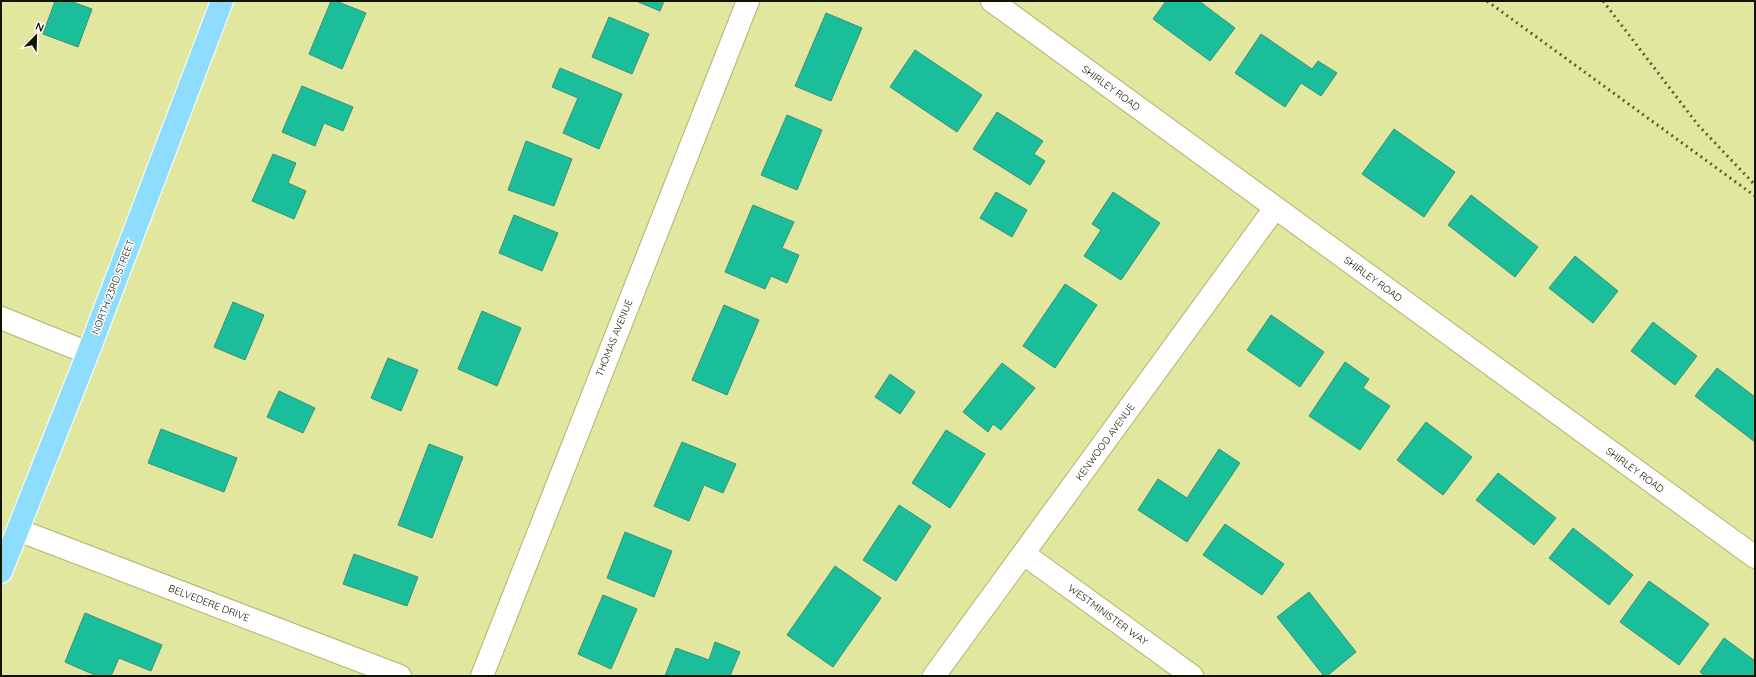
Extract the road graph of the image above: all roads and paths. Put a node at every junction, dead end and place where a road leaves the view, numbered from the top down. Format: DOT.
graph roads {
  1 [pos="222,1"];
  2 [pos="748,1"];
  3 [pos="992,1"];
  4 [pos="1275,208"];
  5 [pos="1,318"];
  6 [pos="88,353"];
  7 [pos="18,530"];
  8 [pos="1024,554"];
  9 [pos="1755,557"];
  10 [pos="1,572"];
  11 [pos="400,676"];
  12 [pos="482,676"];
  13 [pos="934,676"];
  14 [pos="1192,676"];
  1 -- 6 [label="main road, NORTH 23RD STREET"];
  2 -- 12 [label="street, THOMAS AVENUE"];
  3 -- 4 [label="street, SHIRLEY ROAD"];
  4 -- 8 [label="street, KENWOOD AVENUE"];
  4 -- 9 [label="street, SHIRLEY ROAD"];
  5 -- 6 [label="street"];
  6 -- 7 [label="main road, NORTH 23RD STREET"];
  7 -- 10 [label="main road, NORTH 23RD STREET"];
  7 -- 11 [label="street, BELVEDERE DRIVE"];
  8 -- 13 [label="street, KENWOOD AVENUE"];
  8 -- 14 [label="street, WESTMINISTER WAY"];
}
